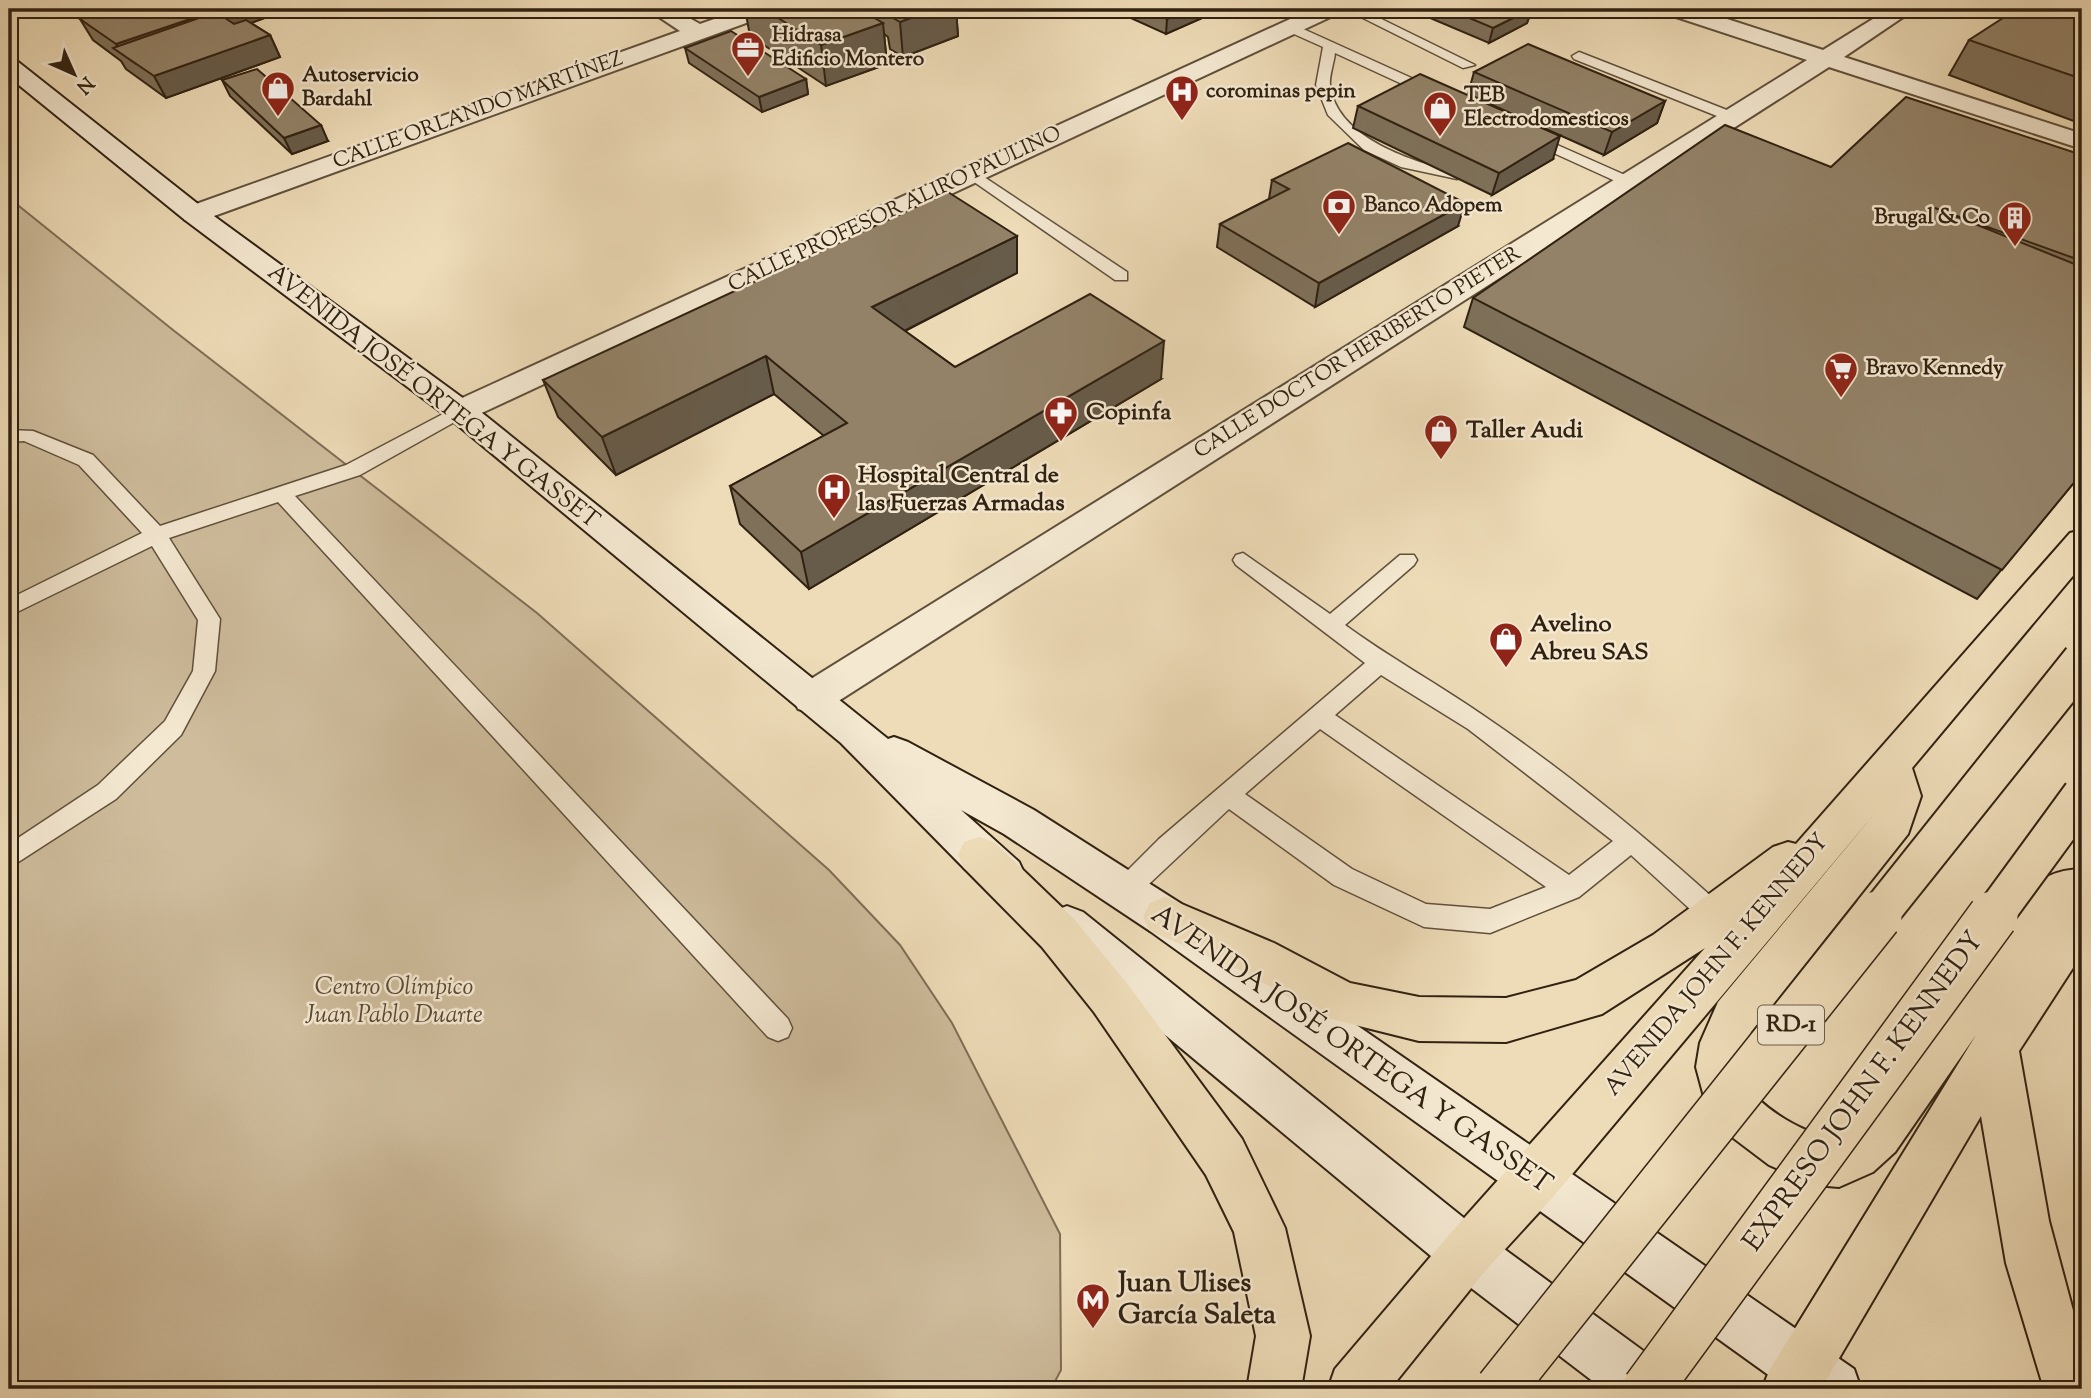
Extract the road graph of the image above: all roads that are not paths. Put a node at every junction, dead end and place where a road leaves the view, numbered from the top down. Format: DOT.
graph roads {
  1 [pos="658,9"];
  2 [pos="763,9"];
  3 [pos="1329,9"];
  4 [pos="1350,9"];
  5 [pos="1675,9"];
  6 [pos="1904,9"];
  7 [pos="1290,27"];
  8 [pos="698,32"];
  9 [pos="1330,46"];
  10 [pos="1579,57"];
  11 [pos="1826,58"];
  12 [pos="1468,65"];
  13 [pos="9,66"];
  14 [pos="1444,97"];
  15 [pos="1732,117"];
  16 [pos="1519,132"];
  17 [pos="2082,142"];
  18 [pos="1544,144"];
  19 [pos="1528,148"];
  20 [pos="972,174"];
  21 [pos="1452,176"];
  22 [pos="1629,182"];
  23 [pos="194,214"];
  24 [pos="1121,276"];
  25 [pos="460,411"];
  26 [pos="9,436"];
  27 [pos="282,494"];
  28 [pos="156,535"];
  29 [pos="2082,542"];
  30 [pos="1242,560"];
  31 [pos="1407,560"];
  32 [pos="9,608"];
  33 [pos="1330,626"];
  34 [pos="2082,660"];
  35 [pos="1380,663"];
  36 [pos="812,698"];
  37 [pos="1320,717"];
  38 [pos="855,732"];
  39 [pos="1891,763"];
  40 [pos="1228,795"];
  41 [pos="2082,795"];
  42 [pos="1835,826"];
  43 [pos="1632,840"];
  44 [pos="979,855"];
  45 [pos="9,857"];
  46 [pos="2082,888"];
  47 [pos="1570,889"];
  48 [pos="1124,891"];
  49 [pos="1713,914"];
  50 [pos="1165,917"];
  51 [pos="2082,917"];
  52 [pos="778,1028"];
  53 [pos="1995,1047"];
  54 [pos="1535,1179"];
  55 [pos="1467,1253"];
  56 [pos="1809,1382"];
  57 [pos="1274,1389"];
  58 [pos="1355,1389"];
  59 [pos="1500,1389"];
  60 [pos="1647,1389"];
  61 [pos="2072,1389"];
  1 -- 8 [label="street"];
  2 -- 8 [label="street, CALLE ORLANDO MARTÍNEZ"];
  3 -- 7 [label="street, CALLE PROFESOR ALIRO PAULINO"];
  4 -- 12 [label="lane"];
  5 -- 11 [label="street"];
  6 -- 11 [label="street, CALLE DOCTOR HERIBERTO PIETER"];
  7 -- 9 [label="lane"];
  7 -- 20 [label="street, CALLE PROFESOR ALIRO PAULINO"];
  8 -- 23 [label="street, CALLE ORLANDO MARTÍNEZ"];
  9 -- 14 [label="lane"];
  9 -- 21 [label="lane"];
  10 -- 15 [label="lane"];
  11 -- 15 [label="street, CALLE DOCTOR HERIBERTO PIETER"];
  11 -- 17 [label="street"];
  13 -- 23 [label="street, AVENIDA JOSÉ ORTEGA Y GASSET"];
  15 -- 22 [label="street, CALLE DOCTOR HERIBERTO PIETER"];
  16 -- 18 [label="lane"];
  18 -- 19 [label="lane"];
  18 -- 22 [label="lane"];
  20 -- 24 [label="lane"];
  20 -- 25 [label="street, CALLE PROFESOR ALIRO PAULINO"];
  22 -- 36 [label="street, CALLE DOCTOR HERIBERTO PIETER"];
  23 -- 25 [label="street, AVENIDA JOSÉ ORTEGA Y GASSET"];
  25 -- 27 [label="lane"];
  25 -- 36 [label="street, AVENIDA JOSÉ ORTEGA Y GASSET"];
  26 -- 28 [label="lane"];
  27 -- 28 [label="lane"];
  27 -- 52 [label="lane"];
  28 -- 32 [label="lane"];
  28 -- 45 [label="lane"];
  29 -- 39 [label="main road, AVENIDA JOHN F. KENNEDY"];
  30 -- 33 [label="lane"];
  31 -- 33 [label="lane"];
  33 -- 35 [label="lane"];
  34 -- 59 [label="main road, RD-1, bridge"];
  35 -- 37 [label="lane"];
  35 -- 43 [label="lane"];
  36 -- 38 [label="street, AVENIDA JOSÉ ORTEGA Y GASSET"];
  37 -- 40 [label="lane"];
  37 -- 47 [label="lane"];
  38 -- 44 [label="street, AVENIDA JOSÉ ORTEGA Y GASSET"];
  38 -- 48 [label="street, AVENIDA JOSÉ ORTEGA Y GASSET"];
  39 -- 42 [label="main road, AVENIDA JOHN F. KENNEDY"];
  39 -- 46 [label="main road"];
  40 -- 47 [label="lane"];
  40 -- 48 [label="lane"];
  41 -- 60 [label="main road, EXPRESO JOHN F. KENNEDY, bridge"];
  42 -- 49 [label="main road"];
  42 -- 54 [label="main road, AVENIDA JOHN F. KENNEDY"];
  43 -- 47 [label="lane"];
  43 -- 49 [label="lane"];
  44 -- 55 [label="street, AVENIDA JOSÉ ORTEGA Y GASSET"];
  44 -- 57 [label="main road"];
  48 -- 50 [label="street, AVENIDA JOSÉ ORTEGA Y GASSET"];
  49 -- 50 [label="main road"];
  50 -- 54 [label="street, AVENIDA JOSÉ ORTEGA Y GASSET"];
  51 -- 53 [label="main road"];
  53 -- 56 [label="main road"];
  53 -- 61 [label="main road"];
  54 -- 55 [label="main road, AVENIDA JOHN F. KENNEDY"];
  54 -- 56 [label="street, AVENIDA JOSÉ ORTEGA Y GASSET"];
  55 -- 58 [label="main road, AVENIDA JOHN F. KENNEDY"];
  55 -- 60 [label="street, AVENIDA JOSÉ ORTEGA Y GASSET"];
}
